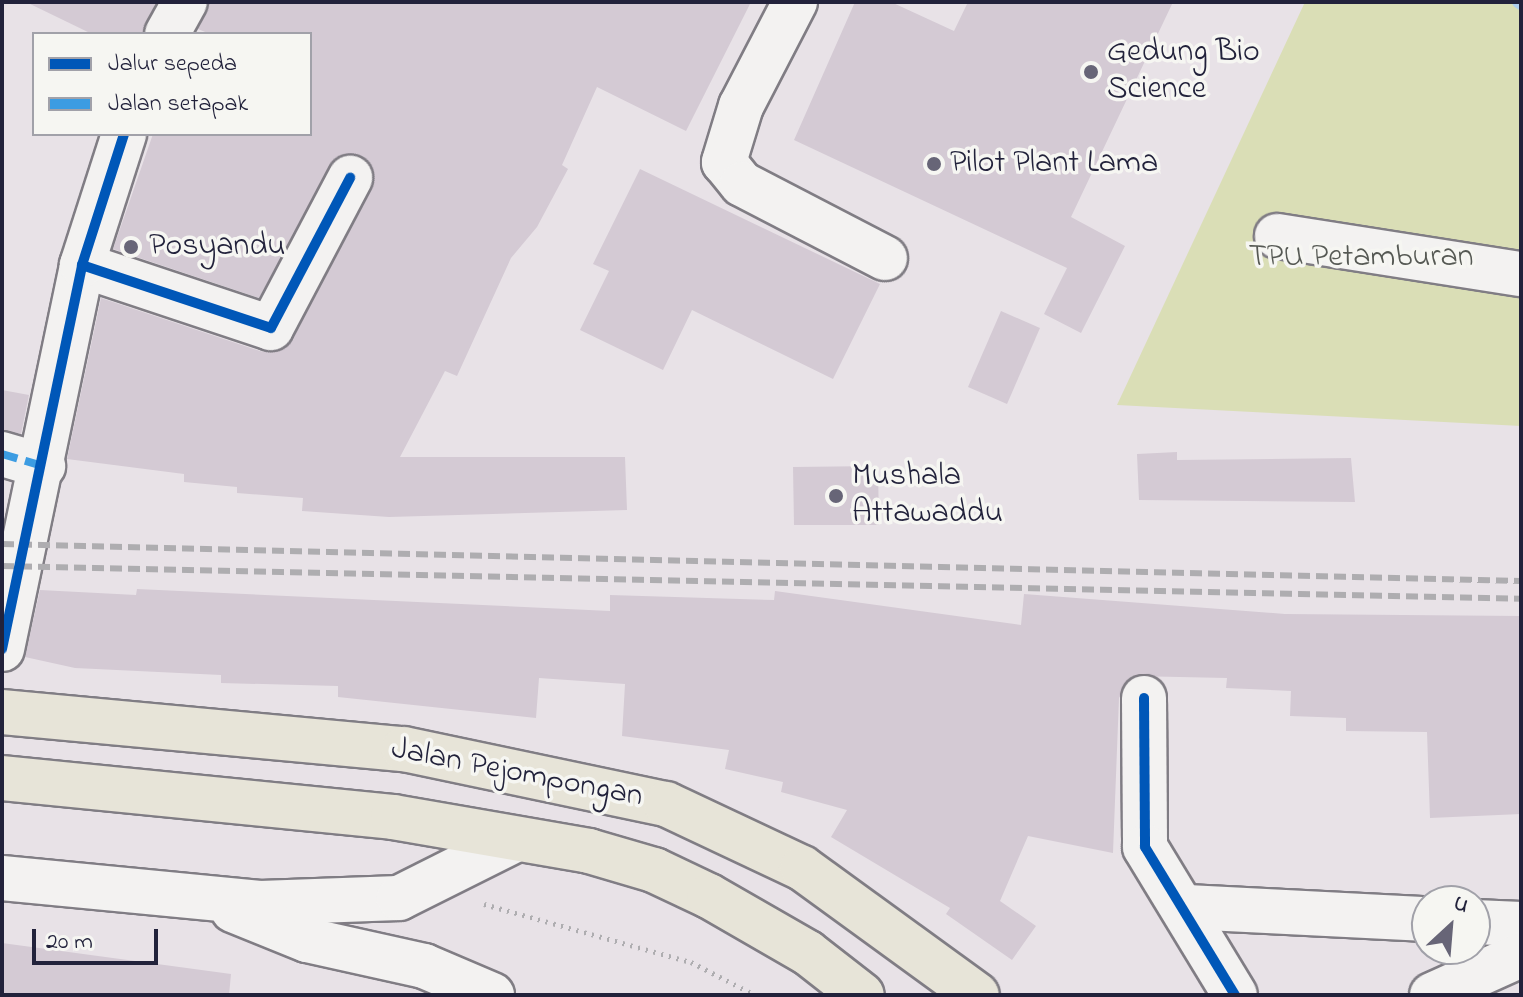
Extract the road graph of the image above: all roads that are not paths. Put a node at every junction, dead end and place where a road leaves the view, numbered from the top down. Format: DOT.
graph roads {
  1 [pos="185,2"];
  2 [pos="795,2"];
  3 [pos="168,32"];
  4 [pos="123,136"];
  5 [pos="350,178"];
  6 [pos="1277,236"];
  7 [pos="885,258"];
  8 [pos="82,265"];
  9 [pos="1521,274"];
  10 [pos="2,454"];
  11 [pos="43,466"];
  12 [pos="2,649"];
  13 [pos="1144,698"];
  14 [pos="2,712"];
  15 [pos="2,778"];
  16 [pos="513,841"];
  17 [pos="2,878"];
  18 [pos="201,897"];
  19 [pos="1187,907"];
  20 [pos="1411,918"];
  21 [pos="1491,923"];
  22 [pos="1521,924"];
  23 [pos="1521,955"];
  24 [pos="492,995"];
  25 [pos="862,995"];
  26 [pos="977,995"];
  27 [pos="1235,995"];
  28 [pos="1432,995"];
  1 -- 3 [label="street"];
  2 -- 7 [label="street"];
  4 -- 8 [label="street"];
  5 -- 8 [label="street"];
  6 -- 9 [label="street"];
  8 -- 11 [label="street"];
  10 -- 11 [label="street"];
  11 -- 12 [label="street"];
  13 -- 19 [label="street"];
  14 -- 26 [label="main road, Jalan Pejompongan"];
  15 -- 16 [label="main road, Jalan Pejompongan"];
  16 -- 18 [label="street"];
  16 -- 25 [label="main road, Jalan Pejompongan"];
  17 -- 18 [label="street"];
  18 -- 24 [label="street"];
  19 -- 20 [label="street"];
  19 -- 27 [label="street"];
  21 -- 22 [label="street"];
  23 -- 28 [label="street"];
}
